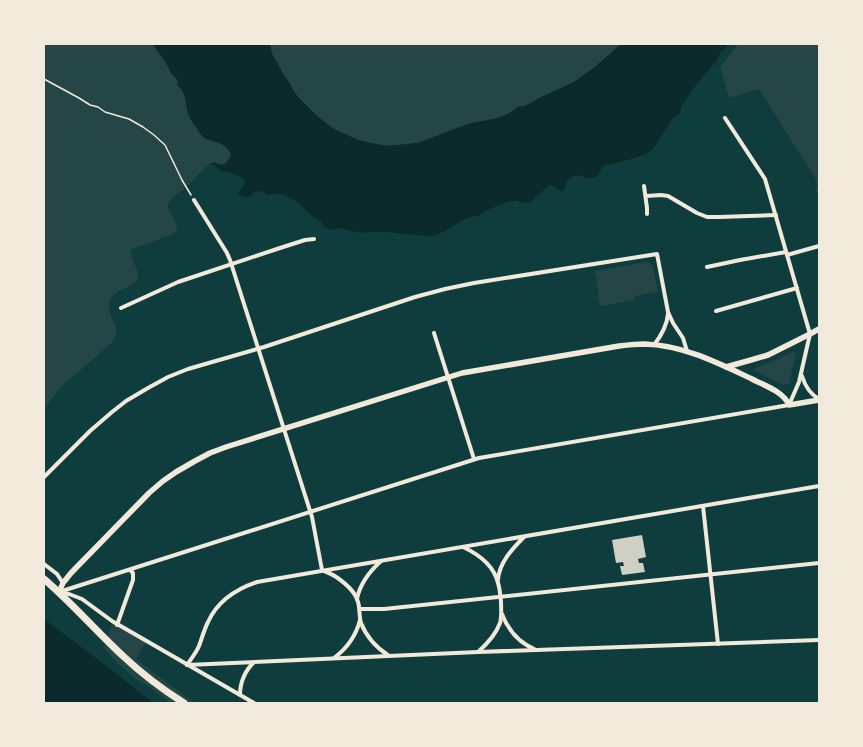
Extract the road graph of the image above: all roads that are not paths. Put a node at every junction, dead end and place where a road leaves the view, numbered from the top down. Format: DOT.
graph roads {
  1 [pos="725,118"];
  2 [pos="644,186"];
  3 [pos="646,196"];
  4 [pos="194,200"];
  5 [pos="647,214"];
  6 [pos="776,215"];
  7 [pos="314,239"];
  8 [pos="819,246"];
  9 [pos="787,254"];
  10 [pos="231,264"];
  11 [pos="707,267"];
  12 [pos="797,288"];
  13 [pos="121,308"];
  14 [pos="716,311"];
  15 [pos="668,312"];
  16 [pos="819,329"];
  17 [pos="434,333"];
  18 [pos="810,334"];
  19 [pos="654,345"];
  20 [pos="258,348"];
  21 [pos="686,351"];
  22 [pos="726,367"];
  23 [pos="801,374"];
  24 [pos="448,377"];
  25 [pos="819,400"];
  26 [pos="789,405"];
  27 [pos="284,429"];
  28 [pos="474,459"];
  29 [pos="44,478"];
  30 [pos="819,486"];
  31 [pos="703,506"];
  32 [pos="310,512"];
  33 [pos="525,536"];
  34 [pos="462,547"];
  35 [pos="381,560"];
  36 [pos="44,564"];
  37 [pos="819,564"];
  38 [pos="130,570"];
  39 [pos="322,570"];
  40 [pos="710,575"];
  41 [pos="44,579"];
  42 [pos="498,582"];
  43 [pos="63,583"];
  44 [pos="59,592"];
  45 [pos="500,596"];
  46 [pos="357,599"];
  47 [pos="360,609"];
  48 [pos="502,614"];
  49 [pos="360,620"];
  50 [pos="117,625"];
  51 [pos="819,640"];
  52 [pos="718,644"];
  53 [pos="537,650"];
  54 [pos="478,652"];
  55 [pos="389,656"];
  56 [pos="334,658"];
  57 [pos="254,662"];
  58 [pos="187,664"];
  59 [pos="240,695"];
  60 [pos="184,703"];
  61 [pos="254,703"];
  1 -- 6 [label="street"];
  2 -- 3 [label="street"];
  3 -- 5 [label="street"];
  3 -- 6 [label="street"];
  4 -- 10 [label="street"];
  6 -- 9 [label="street"];
  7 -- 10 [label="street"];
  8 -- 9 [label="street"];
  9 -- 11 [label="street"];
  9 -- 12 [label="street"];
  10 -- 13 [label="street"];
  10 -- 20 [label="street"];
  12 -- 14 [label="street"];
  12 -- 18 [label="street"];
  15 -- 19 [label="street"];
  15 -- 20 [label="street"];
  15 -- 21 [label="street"];
  16 -- 18 [label="street"];
  17 -- 24 [label="street"];
  18 -- 22 [label="street"];
  18 -- 23 [label="street"];
  19 -- 21 [label="street"];
  19 -- 24 [label="street"];
  20 -- 27 [label="street"];
  20 -- 29 [label="street"];
  21 -- 22 [label="street"];
  22 -- 26 [label="street"];
  23 -- 25 [label="street"];
  23 -- 26 [label="street"];
  24 -- 27 [label="street"];
  24 -- 28 [label="street"];
  25 -- 26 [label="street"];
  26 -- 28 [label="street"];
  27 -- 32 [label="street"];
  27 -- 43 [label="street"];
  28 -- 32 [label="street"];
  30 -- 31 [label="street"];
  31 -- 33 [label="street"];
  31 -- 40 [label="street"];
  32 -- 38 [label="street"];
  32 -- 39 [label="street"];
  33 -- 34 [label="street"];
  33 -- 42 [label="street"];
  34 -- 35 [label="street"];
  34 -- 42 [label="street"];
  35 -- 39 [label="street"];
  35 -- 46 [label="street"];
  36 -- 43 [label="street"];
  37 -- 40 [label="street"];
  38 -- 44 [label="street"];
  38 -- 50 [label="street"];
  39 -- 46 [label="street"];
  39 -- 58 [label="street"];
  40 -- 45 [label="street"];
  40 -- 52 [label="street"];
  41 -- 44 [label="main road"];
  42 -- 45 [label="street"];
  43 -- 44 [label="street"];
  44 -- 50 [label="street"];
  44 -- 60 [label="main road"];
  45 -- 47 [label="street"];
  45 -- 48 [label="street"];
  46 -- 47 [label="street"];
  47 -- 49 [label="street"];
  48 -- 53 [label="street"];
  48 -- 54 [label="street"];
  49 -- 55 [label="street"];
  49 -- 56 [label="street"];
  50 -- 58 [label="street"];
  51 -- 52 [label="street"];
  52 -- 53 [label="street"];
  53 -- 54 [label="street"];
  54 -- 55 [label="street"];
  55 -- 56 [label="street"];
  56 -- 57 [label="street"];
  57 -- 58 [label="street"];
  57 -- 59 [label="street"];
  58 -- 59 [label="street"];
  59 -- 61 [label="street"];
}
